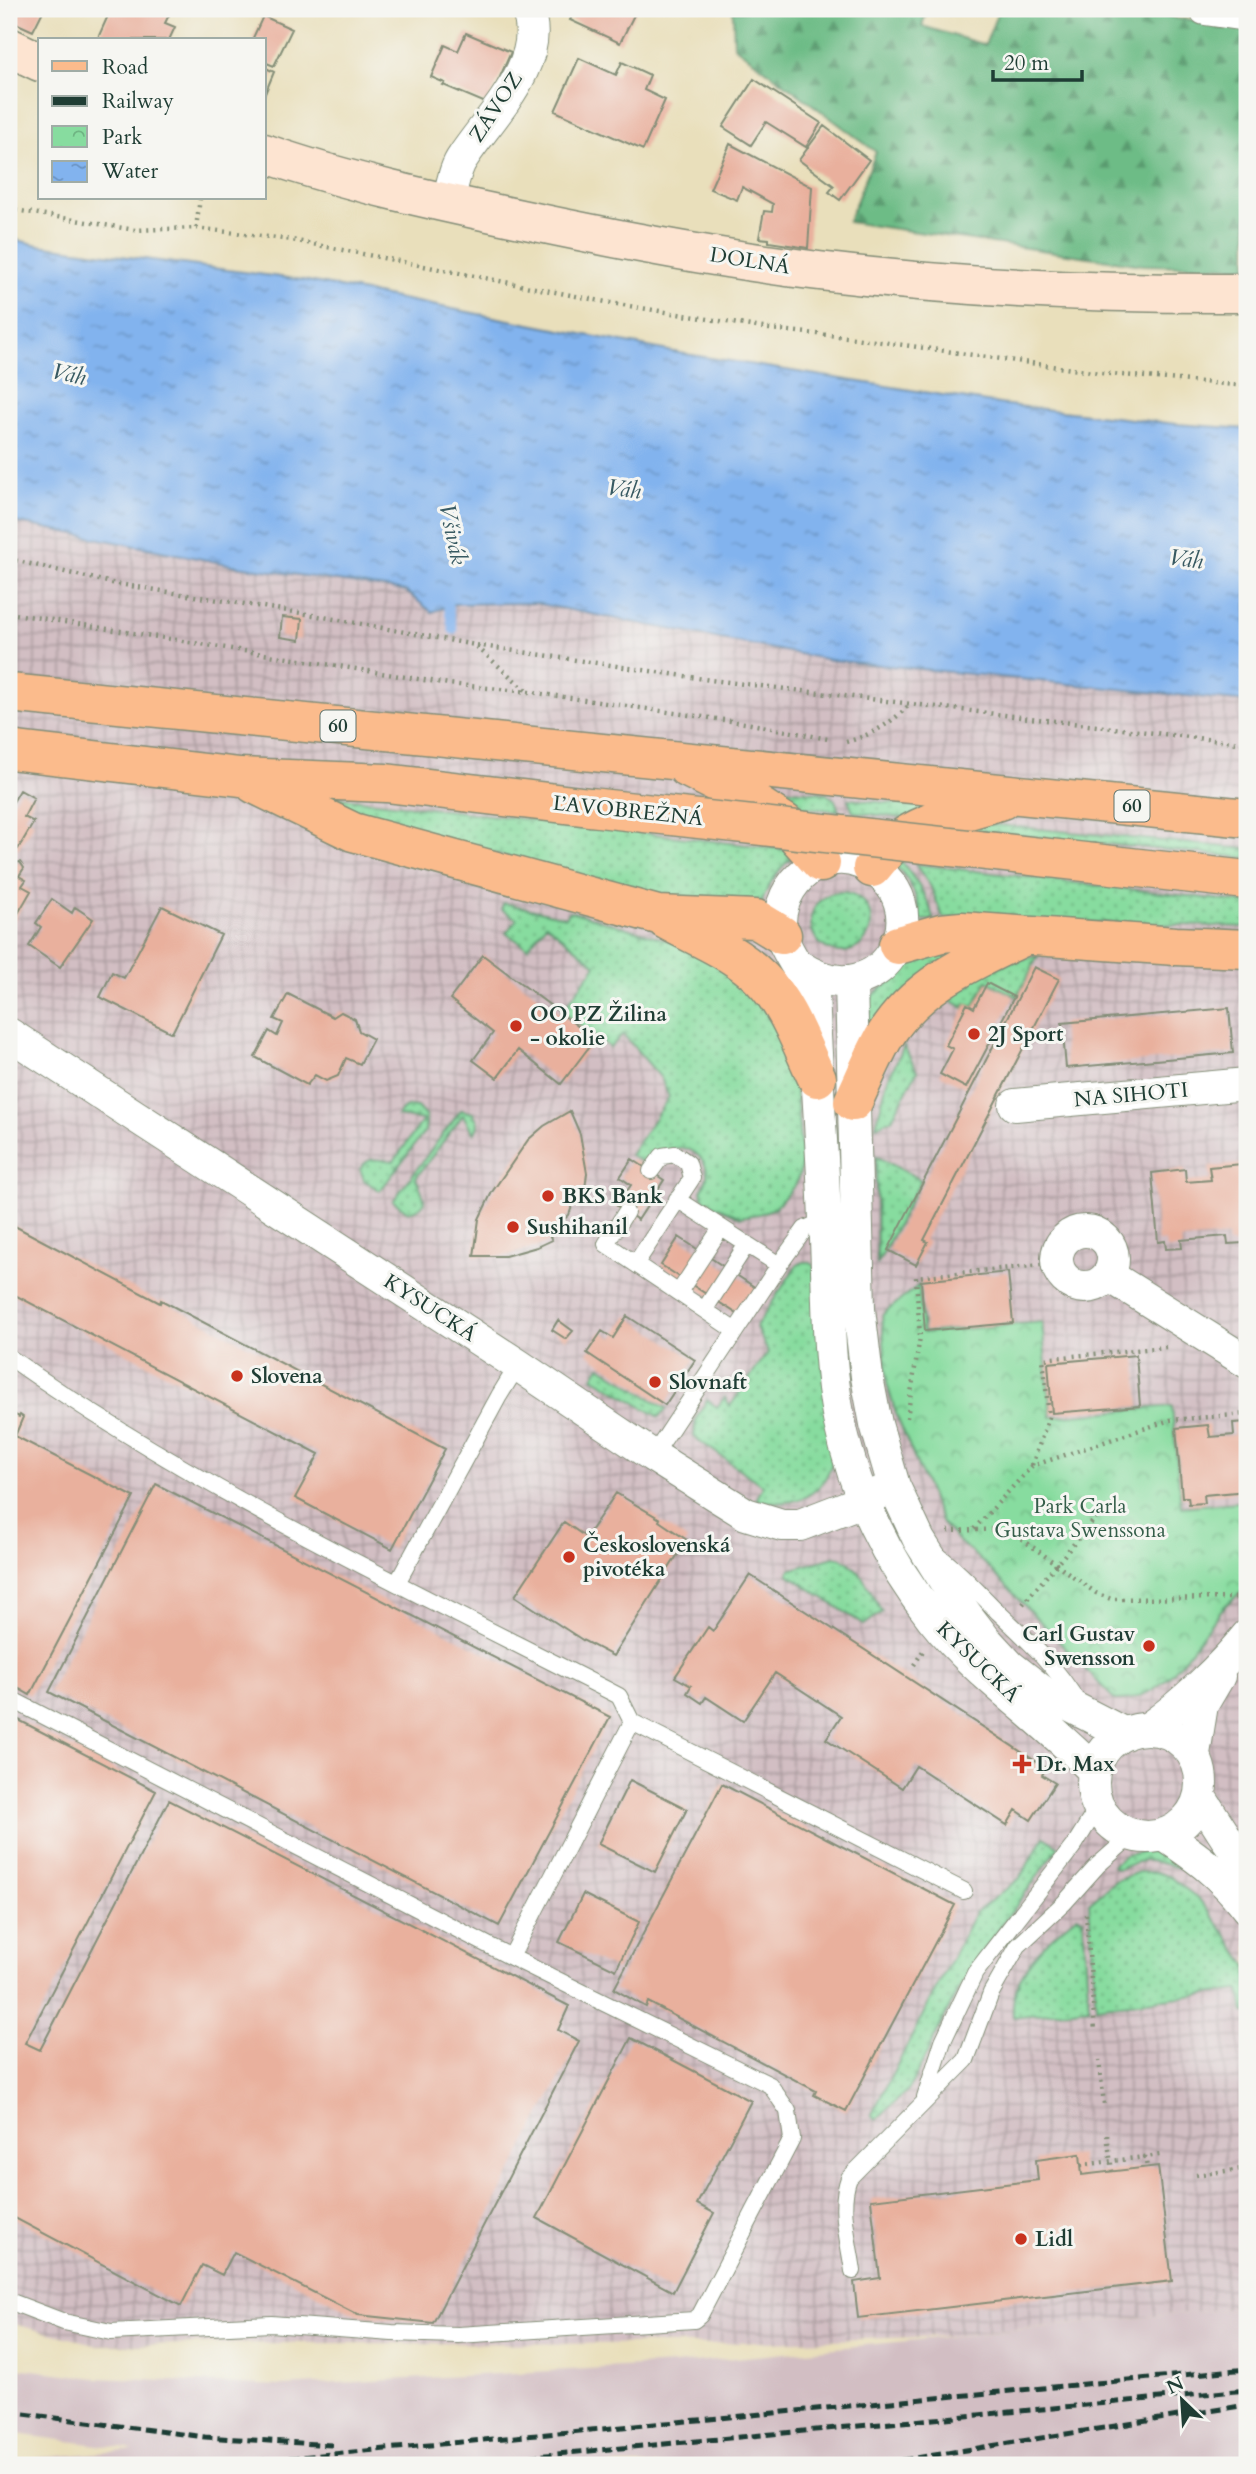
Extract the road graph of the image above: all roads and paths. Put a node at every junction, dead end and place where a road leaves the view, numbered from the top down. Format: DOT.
graph roads {
  1 [pos="527,9"];
  2 [pos="1205,9"];
  3 [pos="1247,15"];
  4 [pos="9,47"];
  5 [pos="38,61"];
  6 [pos="266,154"];
  7 [pos="200,200"];
  8 [pos="447,203"];
  9 [pos="9,209"];
  10 [pos="196,229"];
  11 [pos="1247,293"];
  12 [pos="1247,386"];
  13 [pos="9,559"];
  14 [pos="9,613"];
  15 [pos="475,645"];
  16 [pos="529,692"];
  17 [pos="9,693"];
  18 [pos="911,704"];
  19 [pos="832,740"];
  20 [pos="846,743"];
  21 [pos="1247,744"];
  22 [pos="9,750"];
  23 [pos="667,758"];
  24 [pos="240,776"];
  25 [pos="1017,795"];
  26 [pos="1247,818"];
  27 [pos="821,863"];
  28 [pos="872,868"];
  29 [pos="1247,880"];
  30 [pos="658,915"];
  31 [pos="1027,936"];
  32 [pos="898,945"];
  33 [pos="1247,949"];
  34 [pos="790,950"];
  35 [pos="850,982"];
  36 [pos="9,1034"];
  37 [pos="817,1078"];
  38 [pos="1247,1084"];
  39 [pos="853,1102"];
  40 [pos="1015,1105"];
  41 [pos="651,1171"];
  42 [pos="677,1199"];
  43 [pos="626,1212"];
  44 [pos="825,1220"];
  45 [pos="721,1228"];
  46 [pos="747,1244"];
  47 [pos="858,1245"];
  48 [pos="636,1264"];
  49 [pos="779,1265"];
  50 [pos="1042,1265"];
  51 [pos="1108,1275"];
  52 [pos="679,1292"];
  53 [pos="705,1309"];
  54 [pos="734,1330"];
  55 [pos="1177,1346"];
  56 [pos="9,1357"];
  57 [pos="1247,1363"];
  58 [pos="518,1365"];
  59 [pos="1247,1414"];
  60 [pos="905,1431"];
  61 [pos="653,1456"];
  62 [pos="1032,1466"];
  63 [pos="894,1486"];
  64 [pos="864,1500"];
  65 [pos="1099,1514"];
  66 [pos="973,1530"];
  67 [pos="928,1536"];
  68 [pos="1057,1564"];
  69 [pos="397,1583"];
  70 [pos="1244,1598"];
  71 [pos="1017,1610"];
  72 [pos="1238,1647"];
  73 [pos="924,1650"];
  74 [pos="914,1665"];
  75 [pos="9,1698"];
  76 [pos="632,1722"];
  77 [pos="1137,1731"];
  78 [pos="1194,1754"];
  79 [pos="1094,1771"];
  80 [pos="1200,1797"];
  81 [pos="1098,1807"];
  82 [pos="1164,1835"];
  83 [pos="1131,1836"];
  84 [pos="1247,1867"];
  85 [pos="964,1891"];
  86 [pos="1247,1908"];
  87 [pos="1086,1912"];
  88 [pos="511,1957"];
  89 [pos="1095,2031"];
  90 [pos="1099,2060"];
  91 [pos="925,2100"];
  92 [pos="1104,2104"];
  93 [pos="1107,2135"];
  94 [pos="1160,2155"];
  95 [pos="1145,2156"];
  96 [pos="1110,2161"];
  97 [pos="1081,2165"];
  98 [pos="1147,2168"];
  99 [pos="1241,2169"];
  100 [pos="1112,2171"];
  101 [pos="1196,2175"];
  102 [pos="853,2271"];
  103 [pos="9,2301"];
  1 -- 8 [label="street, ZÁVOZ"];
  2 -- 3 [label="street"];
  4 -- 5 [label="main road"];
  6 -- 8 [label="main road, DOLNÁ"];
  7 -- 10 [label="path"];
  8 -- 11 [label="main road, DOLNÁ"];
  9 -- 10 [label="path"];
  10 -- 12 [label="path"];
  13 -- 15 [label="path"];
  14 -- 16 [label="path"];
  15 -- 16 [label="path"];
  15 -- 18 [label="path"];
  16 -- 19 [label="path"];
  17 -- 23 [label="main road, 60"];
  18 -- 20 [label="path"];
  18 -- 21 [label="path"];
  22 -- 24 [label="main road, ĽAVOBREŽNÁ"];
  23 -- 25 [label="main road, 60"];
  23 -- 27 [label="main road"];
  24 -- 29 [label="main road, ĽAVOBREŽNÁ, bridge"];
  24 -- 30 [label="main road"];
  25 -- 26 [label="main road, 60"];
  25 -- 28 [label="main road"];
  27 -- 28 [label="street"];
  27 -- 34 [label="street"];
  28 -- 32 [label="street"];
  30 -- 34 [label="main road"];
  30 -- 37 [label="main road"];
  31 -- 32 [label="main road"];
  31 -- 33 [label="main road"];
  31 -- 39 [label="main road"];
  32 -- 35 [label="street"];
  34 -- 35 [label="street"];
  34 -- 37 [label="street, KYSUCKÁ"];
  35 -- 39 [label="street, KYSUCKÁ"];
  36 -- 58 [label="street, KYSUCKÁ"];
  37 -- 44 [label="street, KYSUCKÁ"];
  38 -- 40 [label="street, NA SIHOTI"];
  39 -- 47 [label="street, KYSUCKÁ"];
  41 -- 42 [label="lane"];
  42 -- 45 [label="lane"];
  42 -- 48 [label="lane"];
  43 -- 48 [label="lane"];
  44 -- 47 [label="lane"];
  44 -- 49 [label="lane"];
  44 -- 64 [label="street, KYSUCKÁ"];
  45 -- 46 [label="lane"];
  45 -- 52 [label="lane"];
  46 -- 49 [label="lane"];
  46 -- 53 [label="lane"];
  47 -- 63 [label="street, KYSUCKÁ"];
  48 -- 52 [label="lane"];
  49 -- 54 [label="lane"];
  50 -- 60 [label="path"];
  51 -- 57 [label="street"];
  52 -- 53 [label="lane"];
  53 -- 54 [label="lane"];
  54 -- 61 [label="lane"];
  55 -- 62 [label="path"];
  56 -- 69 [label="lane"];
  58 -- 61 [label="street, KYSUCKÁ"];
  58 -- 69 [label="lane"];
  59 -- 62 [label="path"];
  61 -- 64 [label="street, KYSUCKÁ"];
  62 -- 66 [label="path"];
  63 -- 64 [label="street, KYSUCKÁ"];
  63 -- 67 [label="street, KYSUCKÁ"];
  64 -- 79 [label="street, KYSUCKÁ"];
  65 -- 68 [label="path"];
  66 -- 67 [label="path"];
  66 -- 68 [label="path"];
  67 -- 77 [label="street, KYSUCKÁ"];
  68 -- 70 [label="path"];
  68 -- 71 [label="path"];
  69 -- 76 [label="lane"];
  72 -- 77 [label="street"];
  72 -- 78 [label="street"];
  73 -- 74 [label="path"];
  75 -- 88 [label="lane"];
  76 -- 85 [label="lane"];
  76 -- 88 [label="lane"];
  77 -- 78 [label="street, KYSUCKÁ"];
  77 -- 79 [label="street"];
  78 -- 80 [label="street"];
  79 -- 81 [label="street"];
  80 -- 82 [label="street"];
  80 -- 84 [label="street"];
  81 -- 83 [label="street"];
  81 -- 91 [label="lane"];
  82 -- 83 [label="street"];
  82 -- 86 [label="street"];
  83 -- 91 [label="lane"];
  87 -- 89 [label="path"];
  88 -- 103 [label="lane"];
  90 -- 92 [label="path"];
  91 -- 102 [label="lane"];
  93 -- 96 [label="path"];
  94 -- 95 [label="path"];
  95 -- 96 [label="path"];
  95 -- 98 [label="path"];
  96 -- 97 [label="path"];
  96 -- 100 [label="path"];
  99 -- 101 [label="path"];
}
